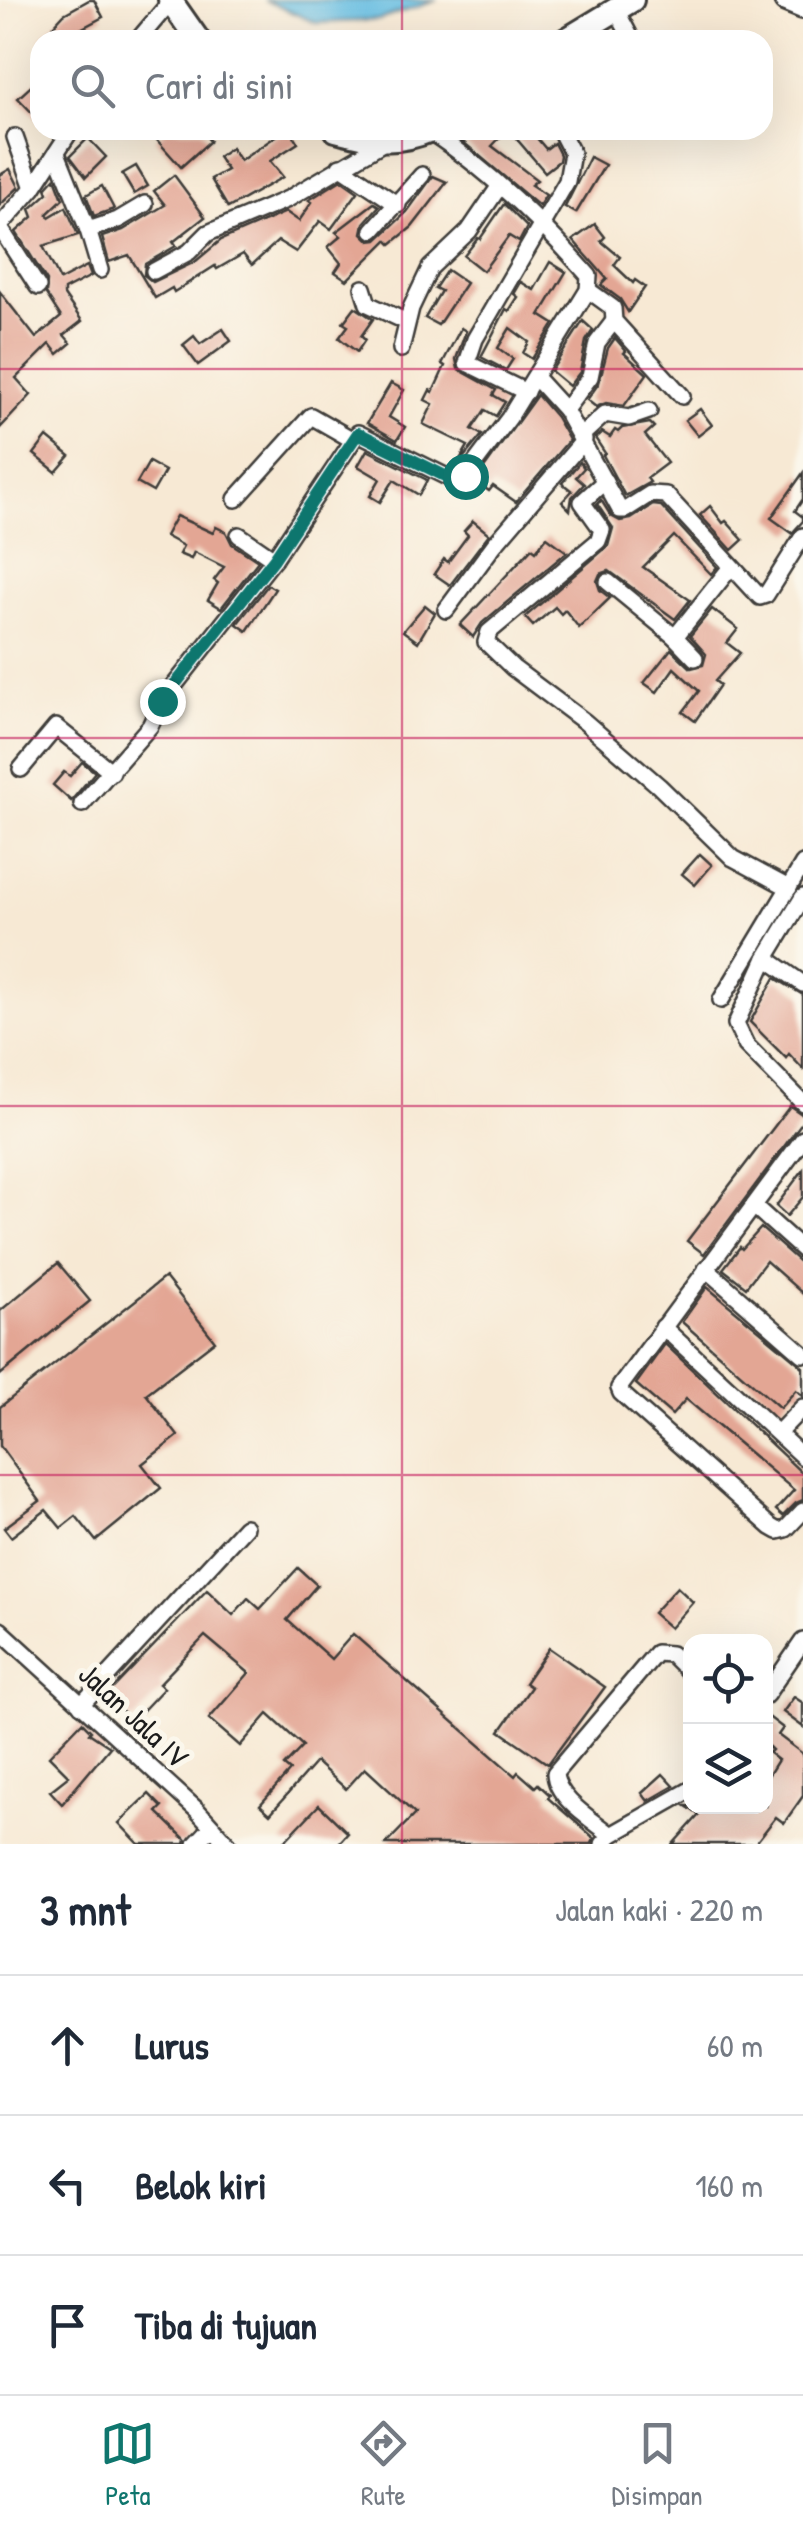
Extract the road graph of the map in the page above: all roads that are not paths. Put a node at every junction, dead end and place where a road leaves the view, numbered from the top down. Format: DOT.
graph roads {
  1 [pos="171,0"];
  2 [pos="786,0"];
  3 [pos="624,4"];
  4 [pos="803,7"];
  5 [pos="146,30"];
  6 [pos="191,30"];
  7 [pos="582,30"];
  8 [pos="630,30"];
  9 [pos="15,136"];
  10 [pos="65,140"];
  11 [pos="376,140"];
  12 [pos="392,140"];
  13 [pos="443,140"];
  14 [pos="565,140"];
  15 [pos="384,142"];
  16 [pos="56,153"];
  17 [pos="340,166"];
  18 [pos="422,175"];
  19 [pos="33,188"];
  20 [pos="499,188"];
  21 [pos="146,204"];
  22 [pos="398,205"];
  23 [pos="543,224"];
  24 [pos="0,227"];
  25 [pos="88,230"];
  26 [pos="372,230"];
  27 [pos="100,270"];
  28 [pos="154,271"];
  29 [pos="38,287"];
  30 [pos="363,288"];
  31 [pos="588,290"];
  32 [pos="614,321"];
  33 [pos="408,322"];
  34 [pos="402,349"];
  35 [pos="535,377"];
  36 [pos="526,392"];
  37 [pos="682,396"];
  38 [pos="565,410"];
  39 [pos="649,411"];
  40 [pos="582,438"];
  41 [pos="353,440"];
  42 [pos="604,481"];
  43 [pos="236,499"];
  44 [pos="239,535"];
  45 [pos="803,536"];
  46 [pos="274,559"];
  47 [pos="730,567"];
  48 [pos="608,582"];
  49 [pos="446,610"];
  50 [pos="674,637"];
  51 [pos="695,658"];
  52 [pos="21,769"];
  53 [pos="112,772"];
  54 [pos="82,804"];
  55 [pos="803,864"];
  56 [pos="789,888"];
  57 [pos="803,897"];
  58 [pos="766,958"];
  59 [pos="803,984"];
  60 [pos="721,1000"];
  61 [pos="803,1103"];
  62 [pos="802,1142"];
  63 [pos="754,1206"];
  64 [pos="803,1250"];
  65 [pos="706,1269"];
  66 [pos="663,1327"];
  67 [pos="803,1354"];
  68 [pos="803,1407"];
  69 [pos="778,1434"];
  70 [pos="803,1456"];
  71 [pos="803,1511"];
  72 [pos="245,1527"];
  73 [pos="0,1630"];
  74 [pos="803,1640"];
  75 [pos="683,1666"];
  76 [pos="773,1685"];
  77 [pos="81,1705"];
  78 [pos="683,1794"];
  79 [pos="212,1827"];
  80 [pos="607,1840"];
  81 [pos="196,1844"];
  82 [pos="228,1844"];
  1 -- 5 [label="street"];
  1 -- 6 [label="street"];
  2 -- 4 [label="street"];
  3 -- 7 [label="street"];
  3 -- 8 [label="street"];
  9 -- 19 [label="street"];
  10 -- 16 [label="street"];
  11 -- 15 [label="street"];
  12 -- 15 [label="street"];
  13 -- 20 [label="street"];
  14 -- 23 [label="street"];
  15 -- 17 [label="street"];
  16 -- 19 [label="street"];
  16 -- 25 [label="street"];
  17 -- 22 [label="street"];
  17 -- 28 [label="street"];
  18 -- 22 [label="street"];
  19 -- 24 [label="street"];
  20 -- 23 [label="street"];
  20 -- 33 [label="street"];
  21 -- 25 [label="street"];
  22 -- 26 [label="street"];
  23 -- 31 [label="street"];
  23 -- 36 [label="street"];
  24 -- 29 [label="street"];
  25 -- 27 [label="street"];
  30 -- 33 [label="street"];
  31 -- 32 [label="street"];
  31 -- 35 [label="street"];
  32 -- 37 [label="street"];
  32 -- 38 [label="street"];
  33 -- 34 [label="street"];
  35 -- 36 [label="street"];
  35 -- 38 [label="street"];
  36 -- 41 [label="street"];
  38 -- 40 [label="street"];
  39 -- 40 [label="street"];
  40 -- 42 [label="street"];
  40 -- 49 [label="street"];
  41 -- 43 [label="street"];
  41 -- 46 [label="street"];
  42 -- 47 [label="street"];
  42 -- 56 [label="street"];
  44 -- 46 [label="street"];
  45 -- 47 [label="street"];
  46 -- 53 [label="street"];
  47 -- 50 [label="street"];
  48 -- 50 [label="street"];
  50 -- 51 [label="street"];
  52 -- 53 [label="street"];
  53 -- 54 [label="street"];
  55 -- 56 [label="street"];
  56 -- 60 [label="street"];
  57 -- 58 [label="street"];
  58 -- 59 [label="street"];
  58 -- 61 [label="street"];
  62 -- 63 [label="street"];
  63 -- 64 [label="street"];
  63 -- 65 [label="street"];
  65 -- 66 [label="street"];
  65 -- 67 [label="street"];
  66 -- 69 [label="street"];
  66 -- 71 [label="street"];
  68 -- 69 [label="street"];
  69 -- 70 [label="street"];
  72 -- 77 [label="street"];
  73 -- 77 [label="street, Jalan Jala IV"];
  74 -- 76 [label="street"];
  75 -- 80 [label="street"];
  77 -- 79 [label="street, Jalan Jala IV"];
  78 -- 80 [label="street"];
  79 -- 81 [label="street"];
  79 -- 82 [label="street, Jalan Jala IV"];
}
